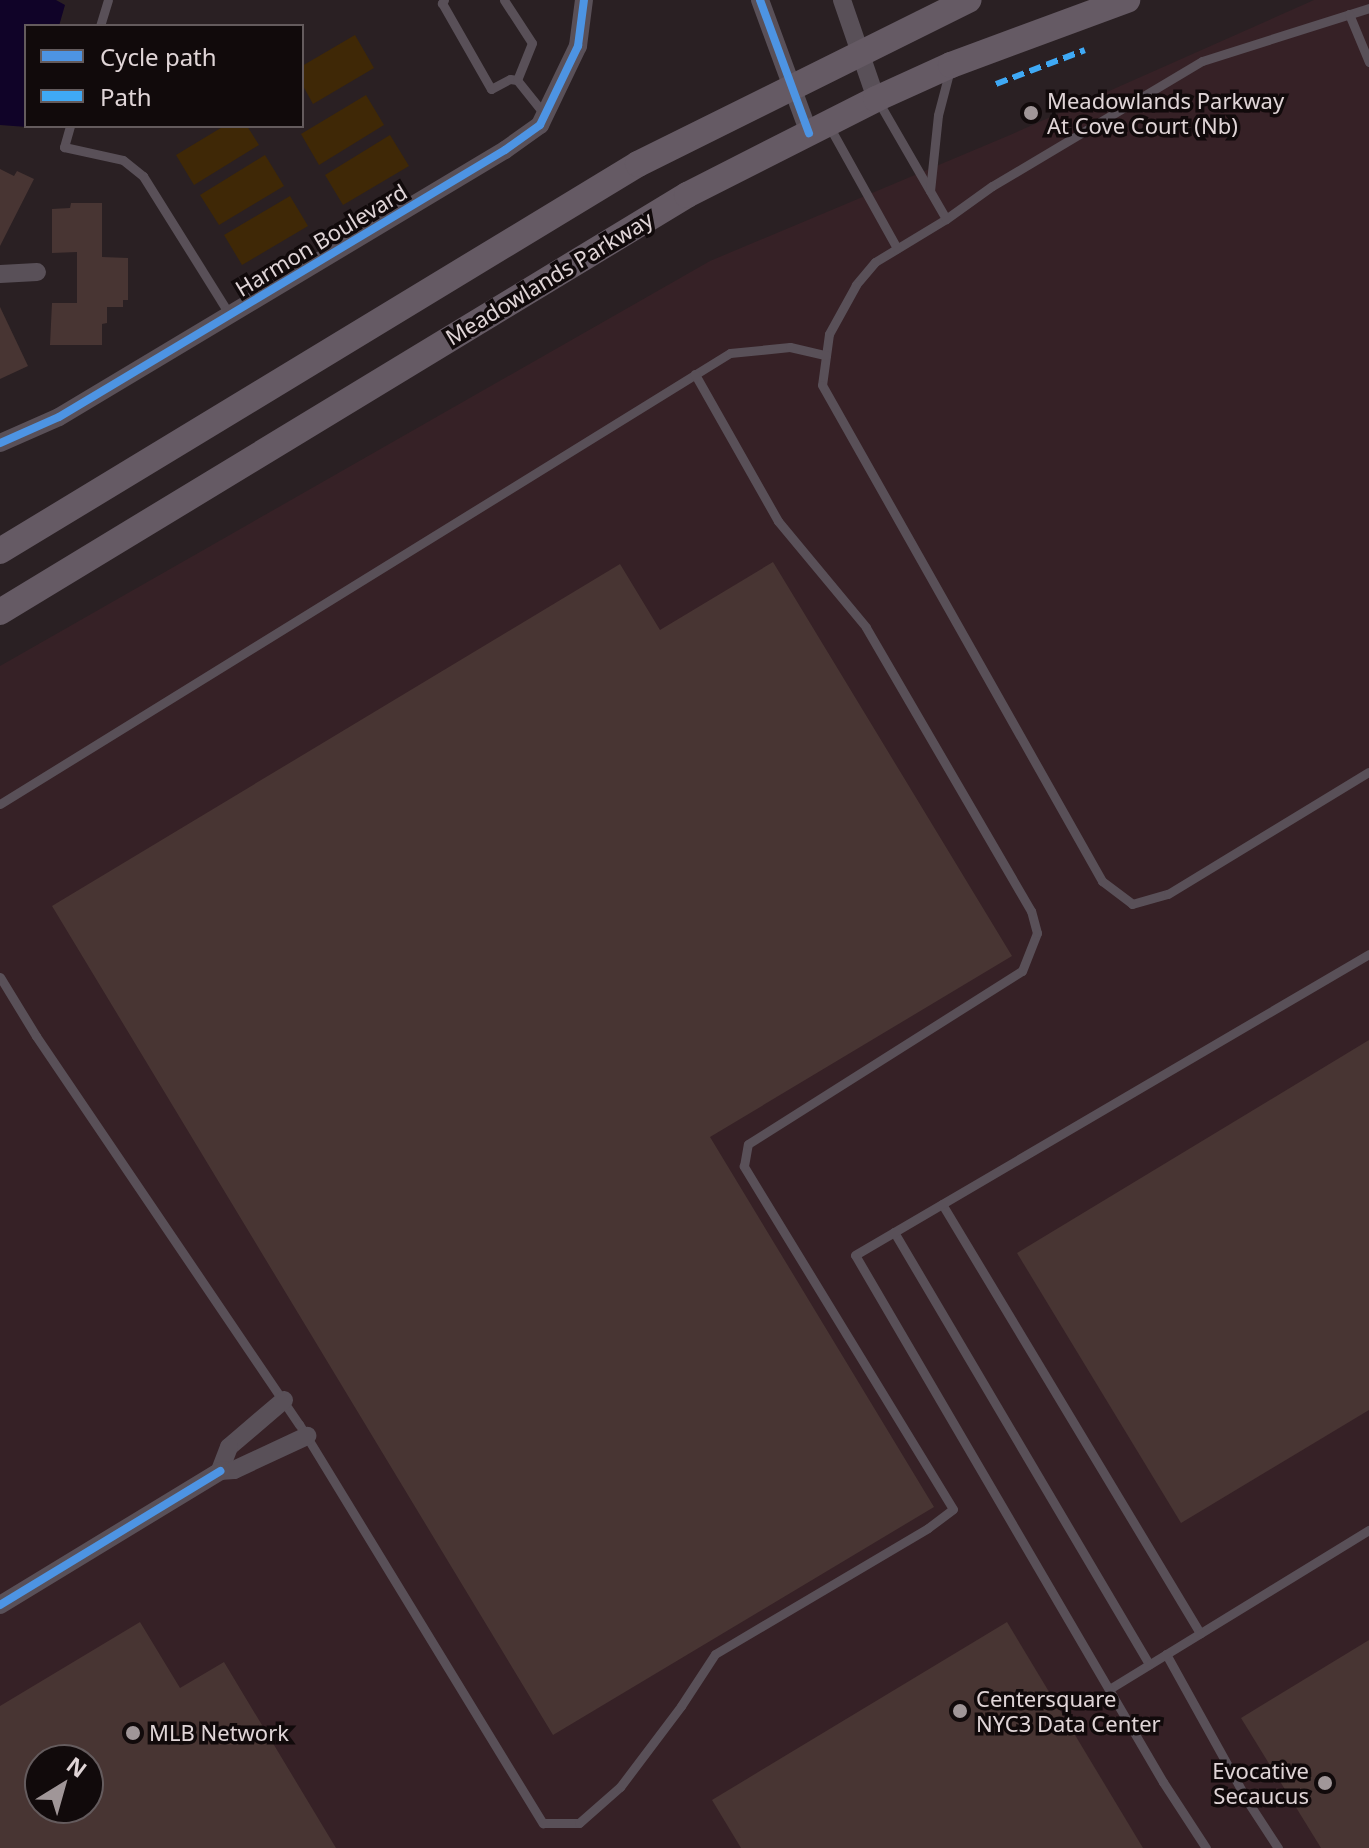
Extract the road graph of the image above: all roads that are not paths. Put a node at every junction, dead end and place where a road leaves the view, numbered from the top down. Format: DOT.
graph roads {
  1 [pos="108,0"];
  2 [pos="444,0"];
  3 [pos="504,0"];
  4 [pos="584,0"];
  5 [pos="760,0"];
  6 [pos="842,0"];
  7 [pos="969,0"];
  8 [pos="1127,0"];
  9 [pos="1369,8"];
  10 [pos="1349,14"];
  11 [pos="101,24"];
  12 [pos="858,54"];
  13 [pos="1369,62"];
  14 [pos="951,65"];
  15 [pos="517,80"];
  16 [pos="792,88"];
  17 [pos="876,99"];
  18 [pos="545,115"];
  19 [pos="69,128"];
  20 [pos="818,128"];
  21 [pos="930,191"];
  22 [pos="946,219"];
  23 [pos="897,248"];
  24 [pos="37,272"];
  25 [pos="0,274"];
  26 [pos="230,315"];
  27 [pos="826,355"];
  28 [pos="695,374"];
  29 [pos="0,443"];
  30 [pos="0,551"];
  31 [pos="0,612"];
  32 [pos="1369,772"];
  33 [pos="0,804"];
  34 [pos="1369,954"];
  35 [pos="0,977"];
  36 [pos="942,1204"];
  37 [pos="894,1232"];
  38 [pos="284,1400"];
  39 [pos="307,1436"];
  40 [pos="220,1471"];
  41 [pos="1369,1530"];
  42 [pos="0,1605"];
  43 [pos="1200,1633"];
  44 [pos="1166,1654"];
  45 [pos="1149,1664"];
  46 [pos="1111,1688"];
  47 [pos="1206,1848"];
  48 [pos="1278,1848"];
  1 -- 11 [label="lane"];
  2 -- 15 [label="lane"];
  3 -- 15 [label="lane"];
  4 -- 18 [label="street, Harmon Boulevard"];
  5 -- 16 [label="street"];
  6 -- 12 [label="street"];
  7 -- 12 [label="main road"];
  8 -- 14 [label="main road, Meadowlands Parkway"];
  9 -- 10 [label="lane"];
  10 -- 13 [label="lane"];
  10 -- 22 [label="lane"];
  12 -- 16 [label="main road"];
  12 -- 17 [label="street"];
  14 -- 17 [label="main road, Meadowlands Parkway"];
  14 -- 21 [label="lane"];
  15 -- 18 [label="lane"];
  16 -- 20 [label="street"];
  16 -- 30 [label="main road"];
  17 -- 20 [label="main road, Meadowlands Parkway"];
  17 -- 21 [label="lane"];
  18 -- 26 [label="street, Harmon Boulevard"];
  19 -- 26 [label="lane"];
  20 -- 23 [label="lane"];
  20 -- 31 [label="main road, Meadowlands Parkway"];
  21 -- 22 [label="lane"];
  22 -- 23 [label="lane"];
  23 -- 27 [label="lane"];
  24 -- 25 [label="street"];
  26 -- 29 [label="street, Harmon Boulevard"];
  27 -- 28 [label="lane"];
  27 -- 32 [label="lane"];
  28 -- 33 [label="lane"];
  28 -- 39 [label="lane"];
  34 -- 36 [label="lane"];
  35 -- 38 [label="lane"];
  36 -- 37 [label="lane"];
  36 -- 43 [label="lane"];
  37 -- 45 [label="lane"];
  37 -- 46 [label="lane"];
  38 -- 39 [label="lane"];
  38 -- 40 [label="street"];
  39 -- 40 [label="street"];
  40 -- 42 [label="street"];
  41 -- 43 [label="lane"];
  43 -- 44 [label="lane"];
  44 -- 45 [label="lane"];
  44 -- 48 [label="lane"];
  45 -- 46 [label="lane"];
  46 -- 47 [label="lane"];
}
